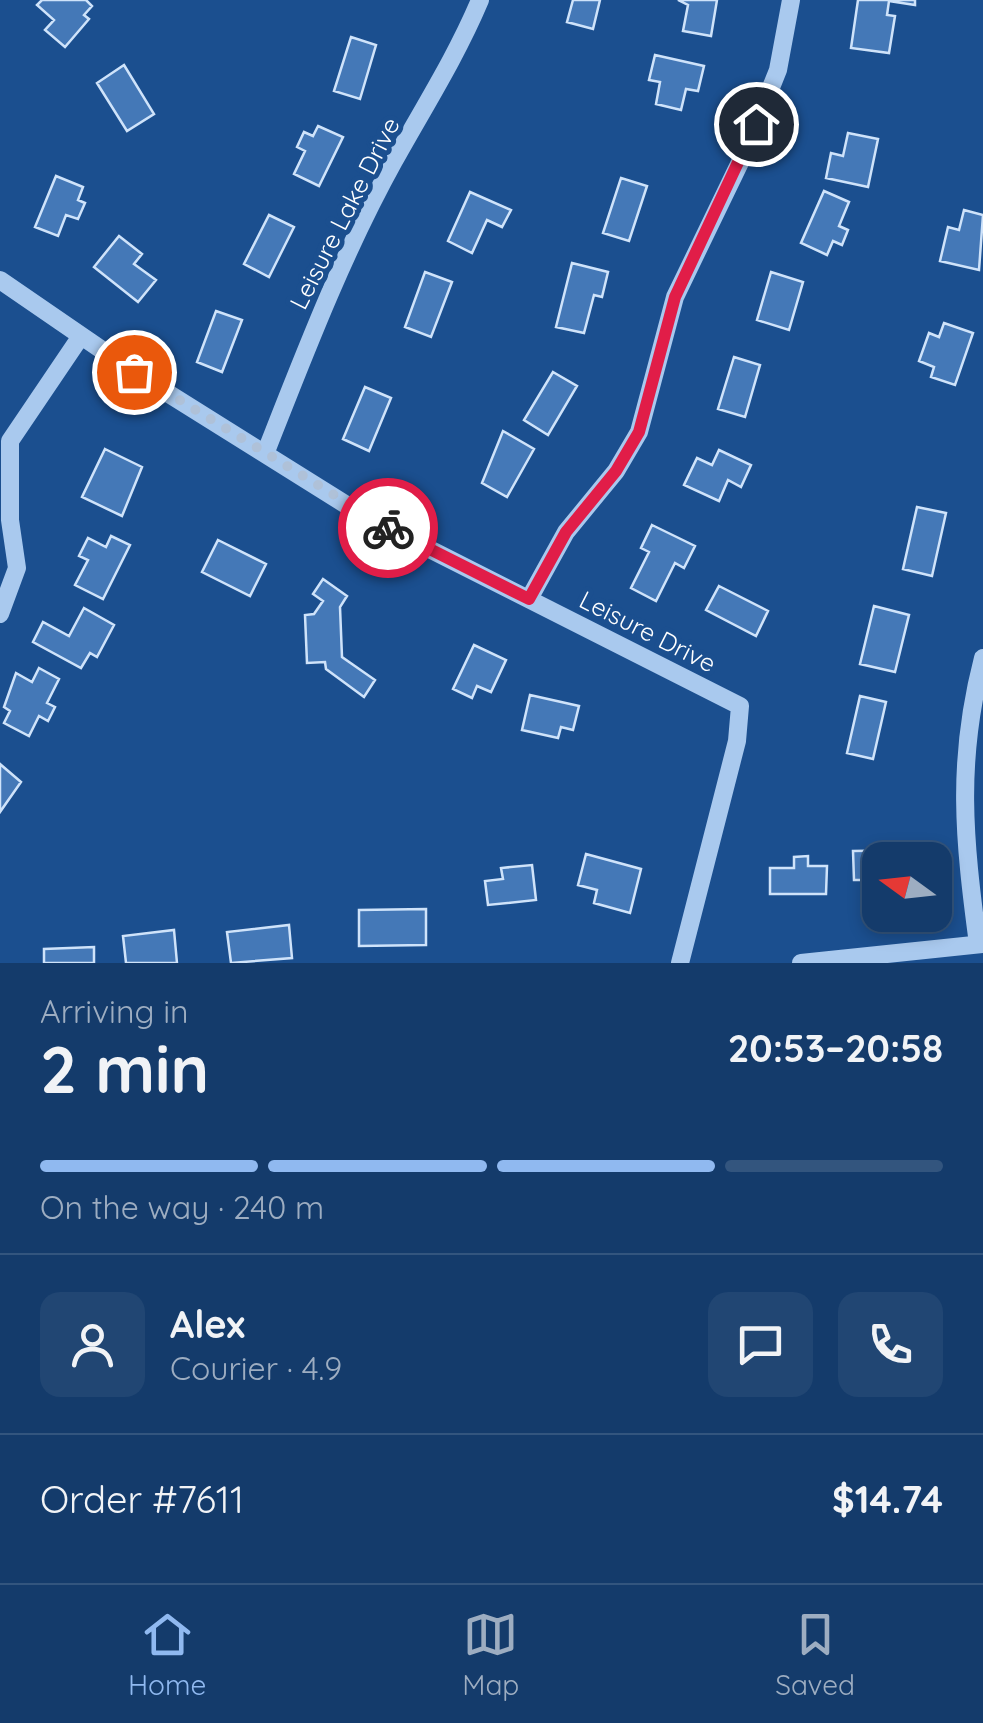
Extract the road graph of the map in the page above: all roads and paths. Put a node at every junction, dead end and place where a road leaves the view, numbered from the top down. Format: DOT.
graph roads {
  1 [pos="480,0"];
  2 [pos="791,0"];
  3 [pos="0,280"];
  4 [pos="82,336"];
  5 [pos="265,454"];
  6 [pos="529,599"];
  7 [pos="0,614"];
  8 [pos="983,658"];
  9 [pos="980,944"];
  10 [pos="936,956"];
  11 [pos="680,963"];
  12 [pos="801,963"];
  1 -- 5 [label="street, Leisure Lake Drive"];
  2 -- 6 [label="street"];
  3 -- 4 [label="street, Leisure Drive"];
  4 -- 5 [label="street, Leisure Drive"];
  4 -- 7 [label="street"];
  5 -- 6 [label="street, Leisure Drive"];
  6 -- 11 [label="street, Leisure Drive"];
  8 -- 9 [label="street"];
  9 -- 10 [label="street"];
  10 -- 12 [label="street"];
}
